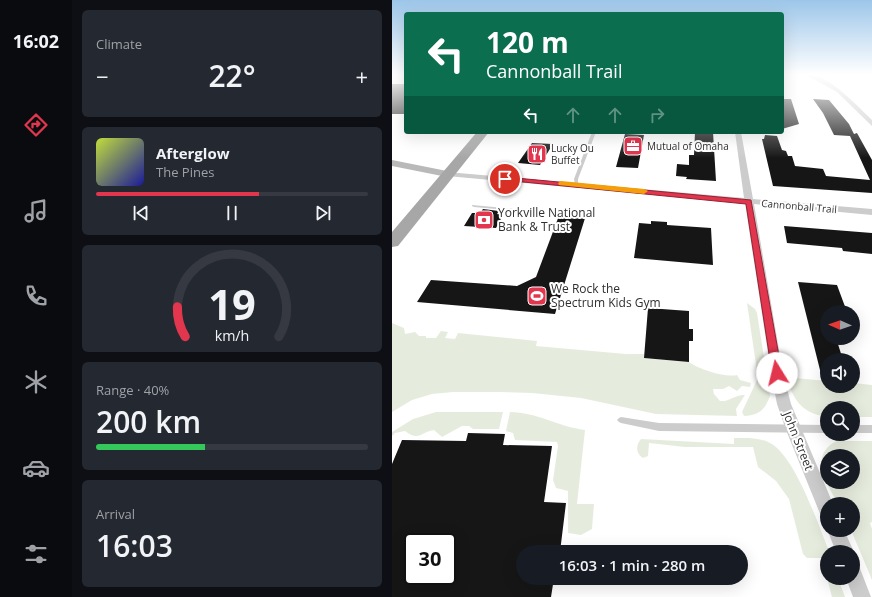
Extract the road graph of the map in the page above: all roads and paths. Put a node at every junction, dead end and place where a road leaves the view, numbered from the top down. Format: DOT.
graph roads {
  1 [pos="851,103"];
  2 [pos="872,124"];
  3 [pos="481,134"];
  4 [pos="593,134"];
  5 [pos="738,134"];
  6 [pos="392,162"];
  7 [pos="447,174"];
  8 [pos="576,184"];
  9 [pos="749,202"];
  10 [pos="474,206"];
  11 [pos="517,210"];
  12 [pos="872,212"];
  13 [pos="392,242"];
  14 [pos="621,420"];
  15 [pos="820,429"];
  16 [pos="860,429"];
  17 [pos="872,429"];
  18 [pos="793,430"];
  19 [pos="821,497"];
  20 [pos="858,585"];
  21 [pos="862,597"];
  1 -- 2 [label="street"];
  3 -- 7 [label="main road"];
  4 -- 8 [label="lane"];
  5 -- 9 [label="street, John Street"];
  6 -- 7 [label="main road, Cannonball Trail"];
  7 -- 8 [label="street, Cannonball Trail"];
  7 -- 13 [label="main road"];
  8 -- 9 [label="street, Cannonball Trail"];
  9 -- 12 [label="street, Cannonball Trail"];
  9 -- 18 [label="street, John Street"];
  10 -- 11 [label="lane"];
  14 -- 18 [label="lane"];
  15 -- 18 [label="lane"];
  16 -- 17 [label="lane"];
  18 -- 19 [label="street, John Street"];
  20 -- 21 [label="street"];
}
